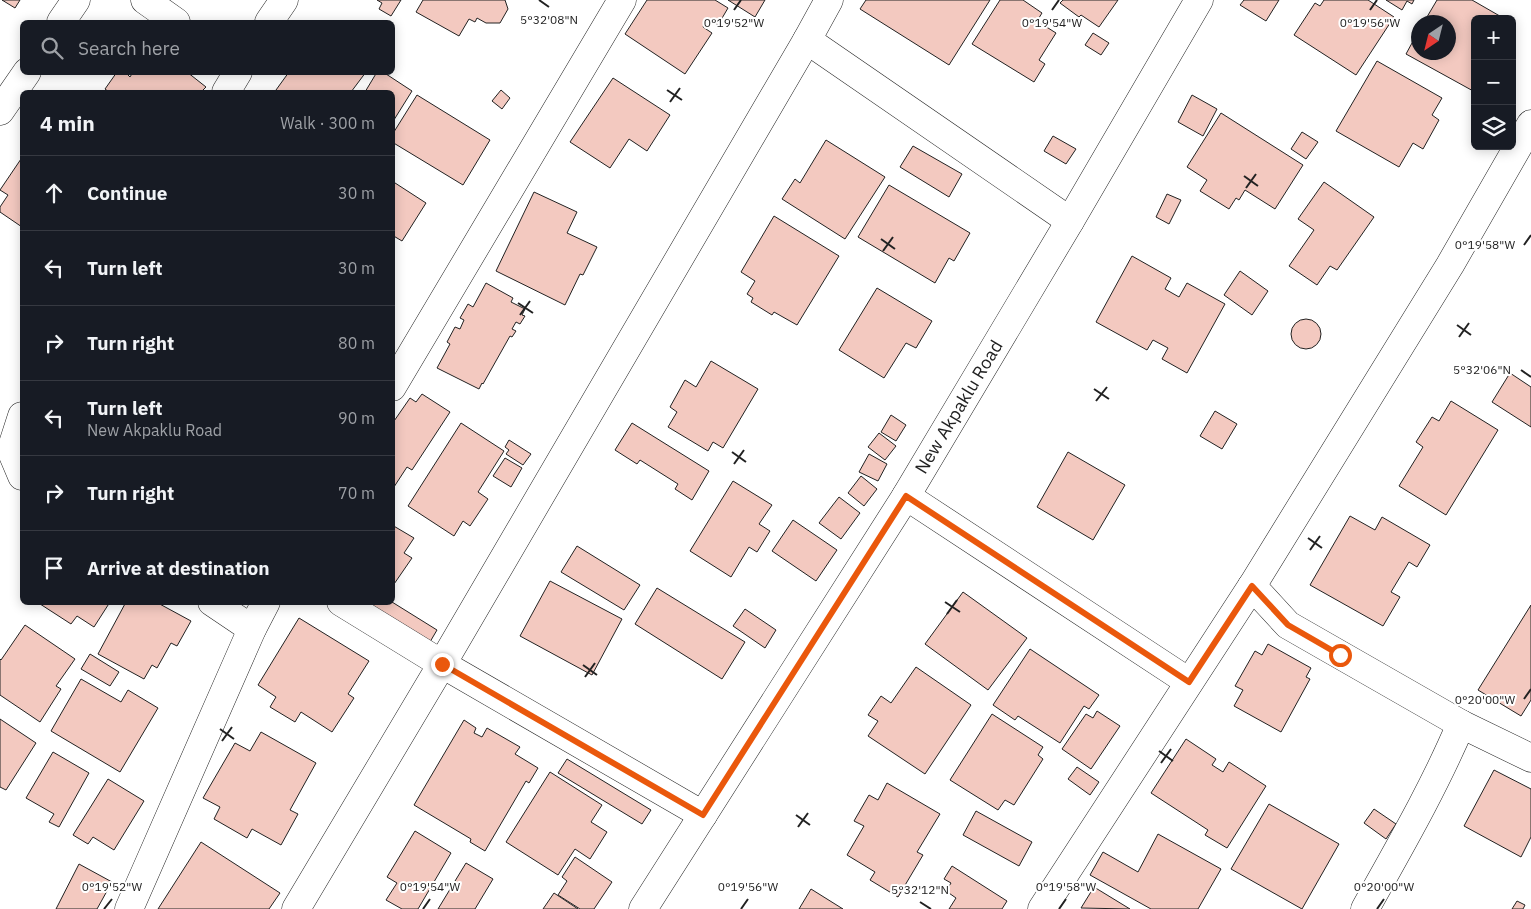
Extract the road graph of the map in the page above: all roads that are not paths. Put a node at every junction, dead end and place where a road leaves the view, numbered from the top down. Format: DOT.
graph roads {
  1 [pos="76,0"];
  2 [pos="145,0"];
  3 [pos="284,0"];
  4 [pos="622,0"];
  5 [pos="829,0"];
  6 [pos="1199,0"];
  7 [pos="62,20"];
  8 [pos="173,20"];
  9 [pos="270,20"];
  10 [pos="807,40"];
  11 [pos="25,75"];
  12 [pos="236,75"];
  13 [pos="227,90"];
  14 [pos="0,111"];
  15 [pos="1531,124"];
  16 [pos="1070,221"];
  17 [pos="395,381"];
  18 [pos="20,422"];
  19 [pos="20,471"];
  20 [pos="906,496"];
  21 [pos="1252,586"];
  22 [pos="216,605"];
  23 [pos="264,605"];
  24 [pos="346,605"];
  25 [pos="252,629"];
  26 [pos="442,664"];
  27 [pos="1189,682"];
  28 [pos="1461,724"];
  29 [pos="1531,758"];
  30 [pos="703,815"];
  31 [pos="129,909"];
  32 [pos="296,909"];
  33 [pos="643,909"];
  34 [pos="1042,909"];
  35 [pos="1365,909"];
  1 -- 7 [label="street"];
  2 -- 8 [label="street"];
  3 -- 9 [label="street"];
  4 -- 17 [label="street"];
  5 -- 10 [label="street"];
  6 -- 16 [label="street, New Akpaklu Road"];
  10 -- 16 [label="street"];
  10 -- 26 [label="street"];
  11 -- 14 [label="street"];
  12 -- 13 [label="street"];
  15 -- 21 [label="street"];
  16 -- 20 [label="street, New Akpaklu Road"];
  18 -- 19 [label="street"];
  20 -- 27 [label="street"];
  20 -- 30 [label="street, New Akpaklu Road"];
  21 -- 27 [label="street"];
  21 -- 28 [label="street"];
  22 -- 25 [label="street"];
  23 -- 25 [label="street"];
  24 -- 26 [label="street"];
  25 -- 31 [label="street"];
  26 -- 30 [label="street"];
  26 -- 32 [label="street"];
  27 -- 34 [label="street"];
  28 -- 29 [label="street"];
  28 -- 35 [label="street"];
  30 -- 33 [label="street, New Akpaklu Road"];
}
